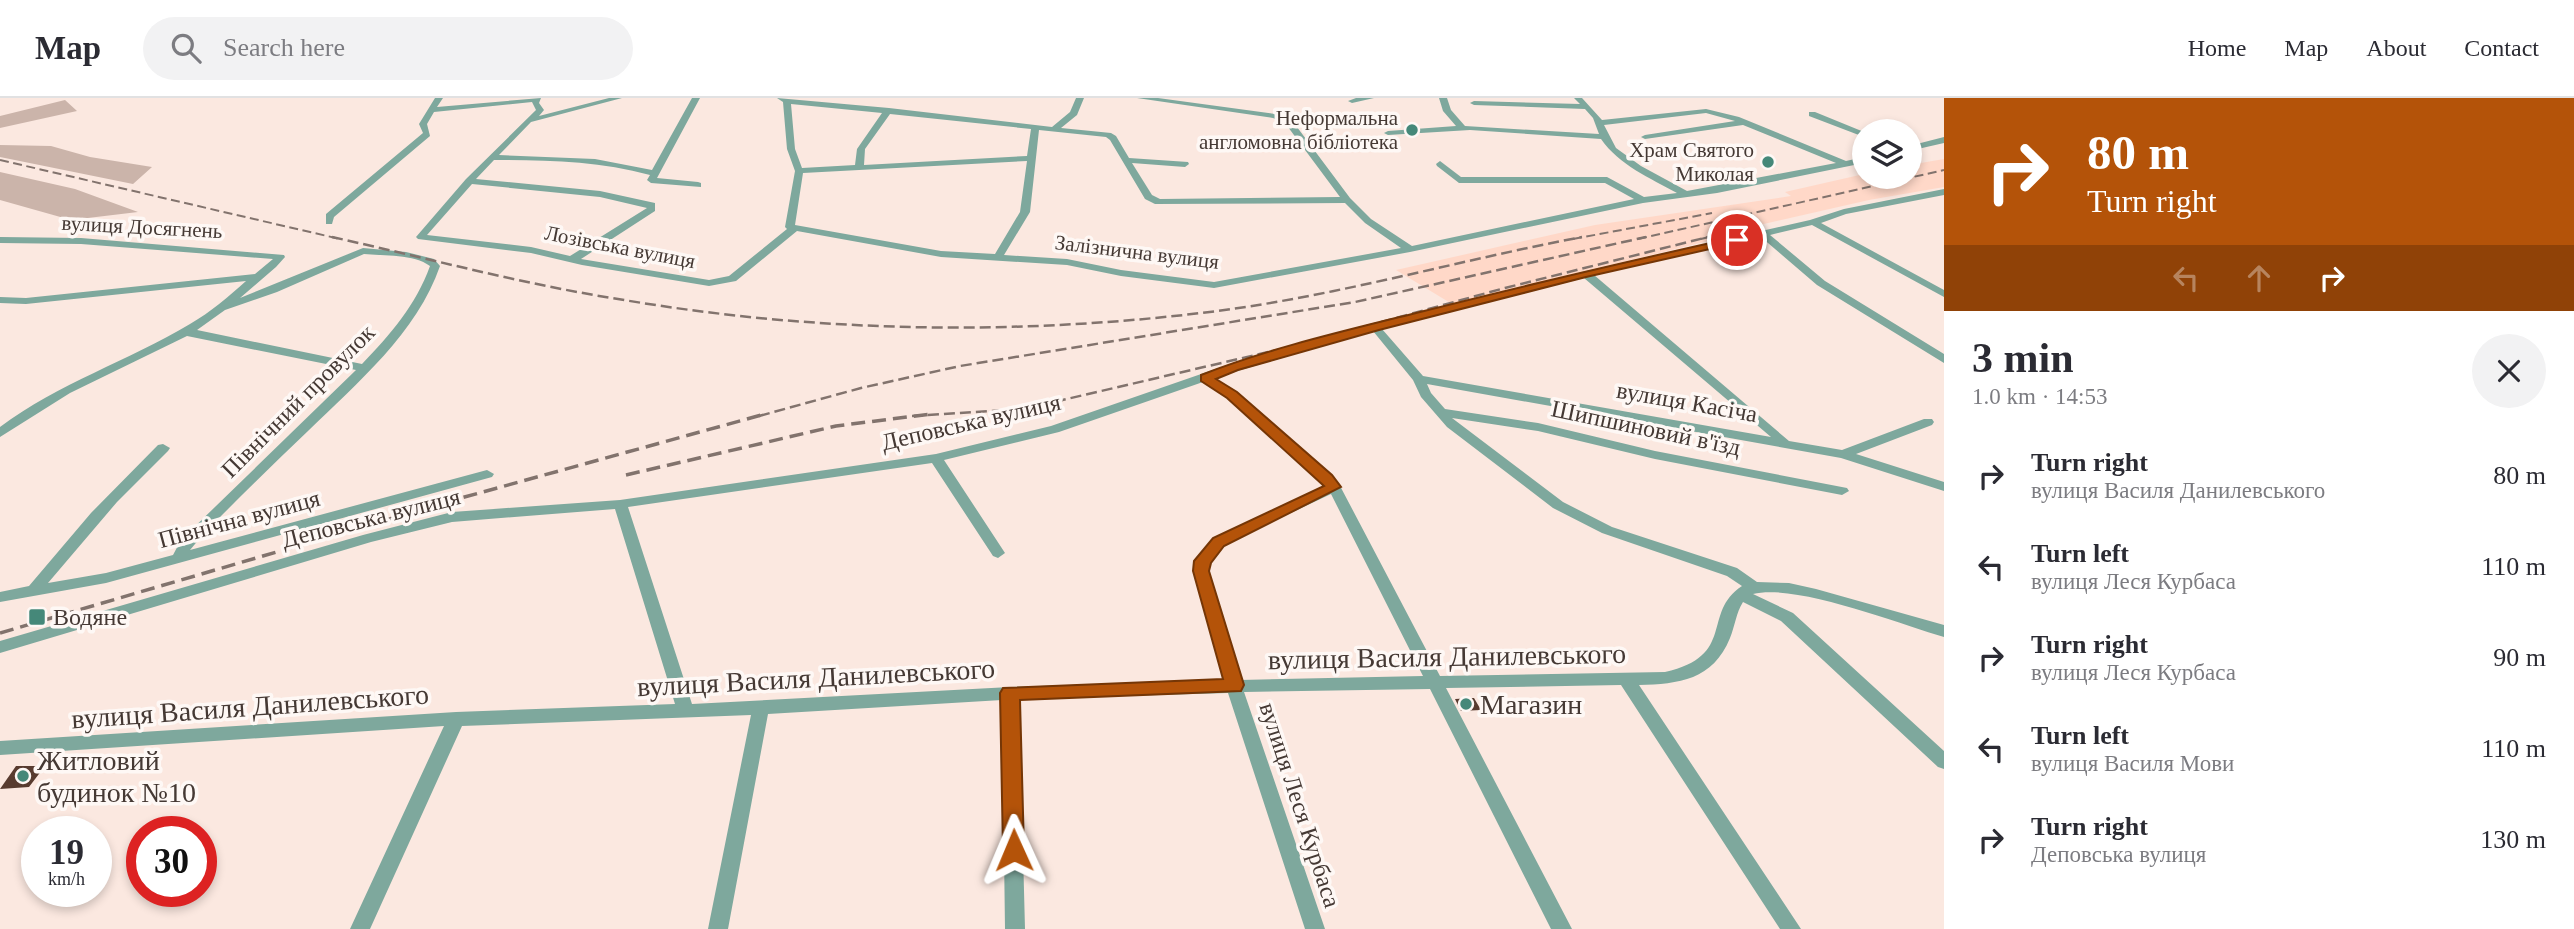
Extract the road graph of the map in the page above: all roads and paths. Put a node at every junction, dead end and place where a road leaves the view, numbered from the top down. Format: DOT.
graph roads {
  1 [pos="439,98"];
  2 [pos="485,98"];
  3 [pos="536,98"];
  4 [pos="618,98"];
  5 [pos="696,98"];
  6 [pos="1080,98"];
  7 [pos="1141,98"];
  8 [pos="1370,98"];
  9 [pos="1443,98"];
  10 [pos="1578,98"];
  11 [pos="784,100"];
  12 [pos="1352,101"];
  13 [pos="1214,103"];
  14 [pos="1474,103"];
  15 [pos="1588,107"];
  16 [pos="432,110"];
  17 [pos="889,110"];
  18 [pos="1812,114"];
  19 [pos="526,122"];
  20 [pos="1745,122"];
  21 [pos="1601,123"];
  22 [pos="1035,128"];
  23 [pos="1462,128"];
  24 [pos="1053,130"];
  25 [pos="1852,130"];
  26 [pos="1388,133"];
  27 [pos="1604,137"];
  28 [pos="1645,137"];
  29 [pos="1944,140"];
  30 [pos="1922,146"];
  31 [pos="493,157"];
  32 [pos="1030,158"];
  33 [pos="1126,160"];
  34 [pos="1852,163"];
  35 [pos="1185,164"];
  36 [pos="1440,164"];
  37 [pos="1846,164"];
  38 [pos="859,168"];
  39 [pos="799,171"];
  40 [pos="654,173"];
  41 [pos="468,181"];
  42 [pos="698,185"];
  43 [pos="1944,192"];
  44 [pos="1684,193"];
  45 [pos="1347,200"];
  46 [pos="1643,200"];
  47 [pos="329,222"];
  48 [pos="1814,222"];
  49 [pos="795,228"];
  50 [pos="1763,234"];
  51 [pos="0,240"];
  52 [pos="1410,249"];
  53 [pos="998,257"];
  54 [pos="573,259"];
  55 [pos="1586,274"];
  56 [pos="257,277"];
  57 [pos="1943,293"];
  58 [pos="0,301"];
  59 [pos="224,307"];
  60 [pos="1375,327"];
  61 [pos="185,332"];
  62 [pos="1944,359"];
  63 [pos="365,368"];
  64 [pos="1206,378"];
  65 [pos="1419,379"];
  66 [pos="1439,412"];
  67 [pos="1928,422"];
  68 [pos="0,433"];
  69 [pos="1784,442"];
  70 [pos="163,447"];
  71 [pos="1843,454"];
  72 [pos="936,458"];
  73 [pos="487,474"];
  74 [pos="1334,487"];
  75 [pos="1944,487"];
  76 [pos="1842,491"];
  77 [pos="620,503"];
  78 [pos="998,554"];
  79 [pos="179,558"];
  80 [pos="1747,590"];
  81 [pos="34,591"];
  82 [pos="0,597"];
  83 [pos="1944,631"];
  84 [pos="0,647"];
  85 [pos="1626,678"];
  86 [pos="1436,682"];
  87 [pos="1234,685"];
  88 [pos="1010,693"];
  89 [pos="761,708"];
  90 [pos="686,711"];
  91 [pos="456,719"];
  92 [pos="0,748"];
  93 [pos="1944,762"];
  94 [pos="360,929"];
  95 [pos="718,929"];
  96 [pos="1016,929"];
  97 [pos="1315,929"];
  98 [pos="1562,929"];
  99 [pos="1791,929"];
  1 -- 16 [label="street"];
  2 -- 16 [label="street"];
  3 -- 16 [label="street"];
  3 -- 19 [label="street"];
  4 -- 19 [label="street"];
  5 -- 40 [label="street"];
  6 -- 24 [label="street"];
  7 -- 13 [label="street"];
  8 -- 12 [label="street"];
  9 -- 23 [label="street"];
  10 -- 15 [label="street"];
  11 -- 17 [label="street"];
  11 -- 39 [label="street"];
  13 -- 45 [label="street"];
  14 -- 15 [label="street"];
  15 -- 21 [label="street"];
  16 -- 47 [label="street"];
  17 -- 22 [label="street"];
  17 -- 38 [label="street"];
  18 -- 25 [label="street"];
  19 -- 31 [label="street"];
  20 -- 21 [label="street"];
  20 -- 28 [label="street"];
  20 -- 37 [label="street"];
  21 -- 27 [label="street"];
  22 -- 24 [label="street"];
  22 -- 32 [label="street"];
  23 -- 26 [label="street"];
  23 -- 27 [label="street"];
  24 -- 33 [label="street"];
  27 -- 44 [label="street"];
  29 -- 30 [label="street"];
  31 -- 40 [label="street"];
  31 -- 41 [label="street"];
  32 -- 38 [label="street"];
  32 -- 53 [label="street"];
  33 -- 35 [label="street"];
  33 -- 45 [label="street"];
  34 -- 37 [label="street, Залізнична вулиця"];
  36 -- 46 [label="street"];
  37 -- 44 [label="street, Залізнична вулиця"];
  38 -- 39 [label="street"];
  39 -- 49 [label="street"];
  40 -- 42 [label="street"];
  41 -- 54 [label="street, Лозівська вулиця"];
  41 -- 54 [label="street"];
  43 -- 48 [label="street, Деповська вулиця"];
  44 -- 46 [label="street, Залізнична вулиця"];
  45 -- 52 [label="street"];
  46 -- 52 [label="street, Залізнична вулиця"];
  48 -- 50 [label="street, Деповська вулиця"];
  48 -- 57 [label="street"];
  49 -- 53 [label="street, Залізнична вулиця"];
  49 -- 54 [label="street, Лозівська вулиця"];
  50 -- 55 [label="street, Деповська вулиця"];
  50 -- 62 [label="street"];
  51 -- 56 [label="street, вулиця Досягнень"];
  52 -- 53 [label="street, Залізнична вулиця"];
  55 -- 60 [label="street, Деповська вулиця"];
  55 -- 69 [label="street"];
  56 -- 58 [label="street"];
  56 -- 59 [label="street"];
  59 -- 61 [label="street"];
  59 -- 63 [label="street, Північний провулок"];
  60 -- 64 [label="street, Деповська вулиця"];
  60 -- 65 [label="street"];
  61 -- 63 [label="street"];
  61 -- 68 [label="street"];
  63 -- 79 [label="street, Північний провулок"];
  64 -- 72 [label="street, Деповська вулиця"];
  64 -- 74 [label="street"];
  65 -- 66 [label="street"];
  65 -- 69 [label="street, вулиця Касіча"];
  66 -- 76 [label="street, Шипшиновий в'їзд"];
  66 -- 80 [label="street"];
  67 -- 71 [label="street"];
  69 -- 71 [label="street, вулиця Касіча"];
  70 -- 81 [label="street"];
  71 -- 75 [label="street, вулиця Касіча"];
  72 -- 77 [label="street, Деповська вулиця"];
  72 -- 78 [label="street"];
  73 -- 79 [label="street, Північна вулиця"];
  74 -- 86 [label="street"];
  74 -- 87 [label="street, вулиця Леся Курбаса"];
  77 -- 84 [label="street, Деповська вулиця"];
  77 -- 90 [label="street"];
  79 -- 81 [label="street, Північна вулиця"];
  80 -- 83 [label="street"];
  80 -- 85 [label="street, вулиця Василя Данилевського"];
  80 -- 93 [label="street"];
  81 -- 82 [label="street, Північна вулиця"];
  85 -- 86 [label="street, вулиця Василя Данилевського"];
  85 -- 99 [label="street"];
  86 -- 87 [label="street, вулиця Василя Данилевського"];
  86 -- 98 [label="street"];
  87 -- 88 [label="street, вулиця Василя Данилевського"];
  87 -- 97 [label="street, вулиця Леся Курбаса"];
  88 -- 89 [label="street, вулиця Василя Данилевського"];
  88 -- 96 [label="street"];
  89 -- 90 [label="street, вулиця Василя Данилевського"];
  89 -- 95 [label="street"];
  90 -- 91 [label="street, вулиця Василя Данилевського"];
  91 -- 92 [label="street, вулиця Василя Данилевського"];
  91 -- 94 [label="street"];
}
